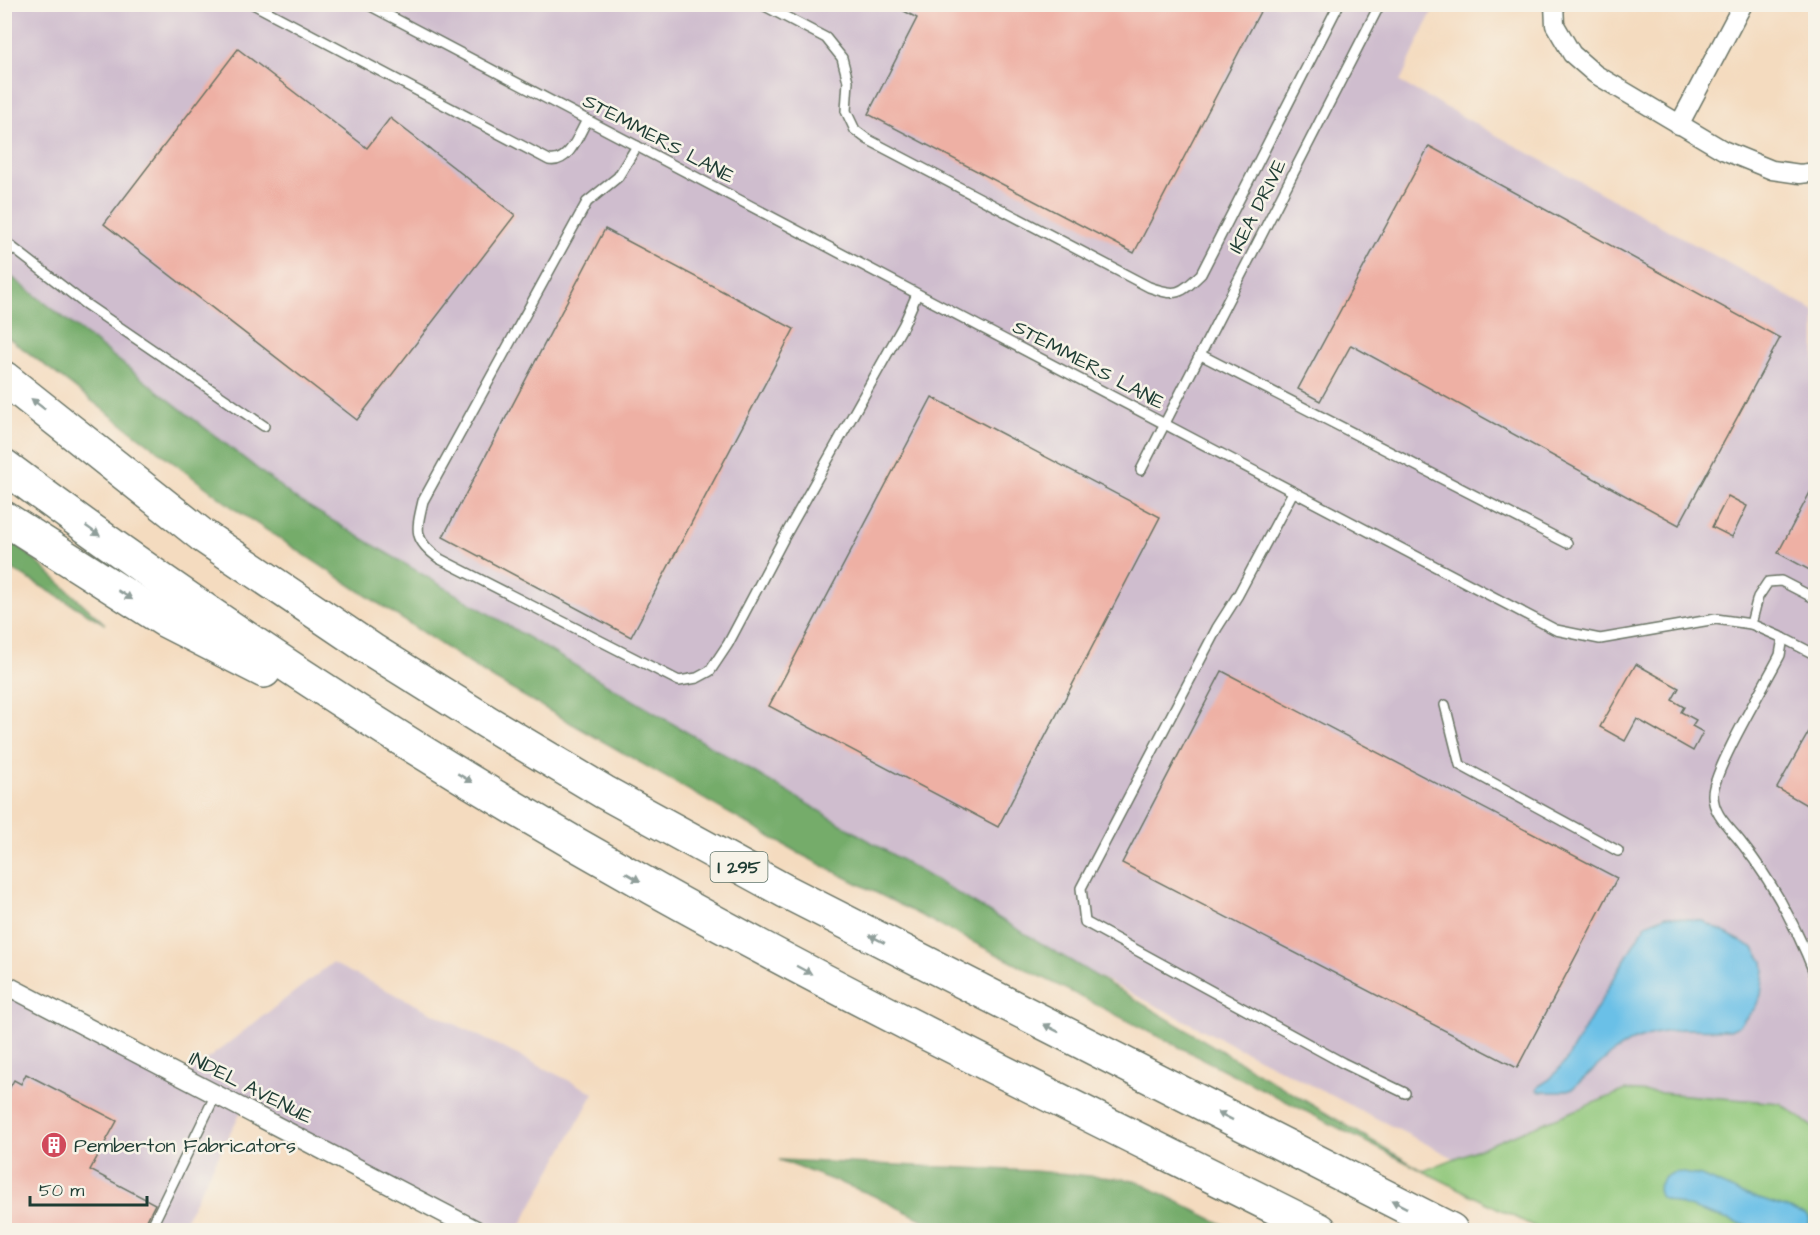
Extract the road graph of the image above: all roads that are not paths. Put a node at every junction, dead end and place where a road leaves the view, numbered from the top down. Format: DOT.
graph roads {
  1 [pos="253,4"];
  2 [pos="367,4"];
  3 [pos="761,4"];
  4 [pos="1339,4"];
  5 [pos="1380,4"];
  6 [pos="1554,4"];
  7 [pos="1743,4"];
  8 [pos="587,120"];
  9 [pos="1679,125"];
  10 [pos="637,147"];
  11 [pos="1815,172"];
  12 [pos="4,241"];
  13 [pos="917,294"];
  14 [pos="1201,355"];
  15 [pos="4,378"];
  16 [pos="1166,424"];
  17 [pos="264,426"];
  18 [pos="4,466"];
  19 [pos="1141,470"];
  20 [pos="1293,492"];
  21 [pos="4,518"];
  22 [pos="1567,543"];
  23 [pos="1815,599"];
  24 [pos="1751,624"];
  25 [pos="1783,638"];
  26 [pos="1815,655"];
  27 [pos="1445,705"];
  28 [pos="423,753"];
  29 [pos="1618,851"];
  30 [pos="1815,942"];
  31 [pos="1804,949"];
  32 [pos="1815,977"];
  33 [pos="4,984"];
  34 [pos="1406,1093"];
  35 [pos="216,1094"];
  36 [pos="150,1230"];
  37 [pos="476,1230"];
  38 [pos="1320,1230"];
  39 [pos="1451,1230"];
  1 -- 8 [label="lane"];
  2 -- 8 [label="lane, STEMMERS LANE"];
  3 -- 4 [label="lane"];
  5 -- 14 [label="lane, IKEA DRIVE"];
  6 -- 9 [label="street"];
  7 -- 9 [label="street"];
  8 -- 10 [label="lane, STEMMERS LANE"];
  9 -- 11 [label="street"];
  10 -- 13 [label="lane, STEMMERS LANE"];
  10 -- 13 [label="lane"];
  12 -- 17 [label="lane"];
  13 -- 16 [label="lane, STEMMERS LANE"];
  14 -- 16 [label="lane, IKEA DRIVE"];
  14 -- 22 [label="lane"];
  39 -- 15 [label="highway, I 295, one-way"];
  16 -- 19 [label="lane, IKEA DRIVE"];
  16 -- 20 [label="lane, STEMMERS LANE"];
  18 -- 28 [label="highway, one-way"];
  20 -- 24 [label="lane, STEMMERS LANE"];
  20 -- 34 [label="lane"];
  21 -- 28 [label="highway, one-way"];
  23 -- 24 [label="lane"];
  24 -- 25 [label="lane, STEMMERS LANE"];
  25 -- 26 [label="lane, STEMMERS LANE"];
  25 -- 31 [label="lane"];
  27 -- 29 [label="lane"];
  28 -- 38 [label="highway, one-way"];
  30 -- 31 [label="lane"];
  31 -- 32 [label="lane"];
  33 -- 35 [label="street, INDEL AVENUE"];
  35 -- 36 [label="lane"];
  35 -- 37 [label="street, INDEL AVENUE"];
}
